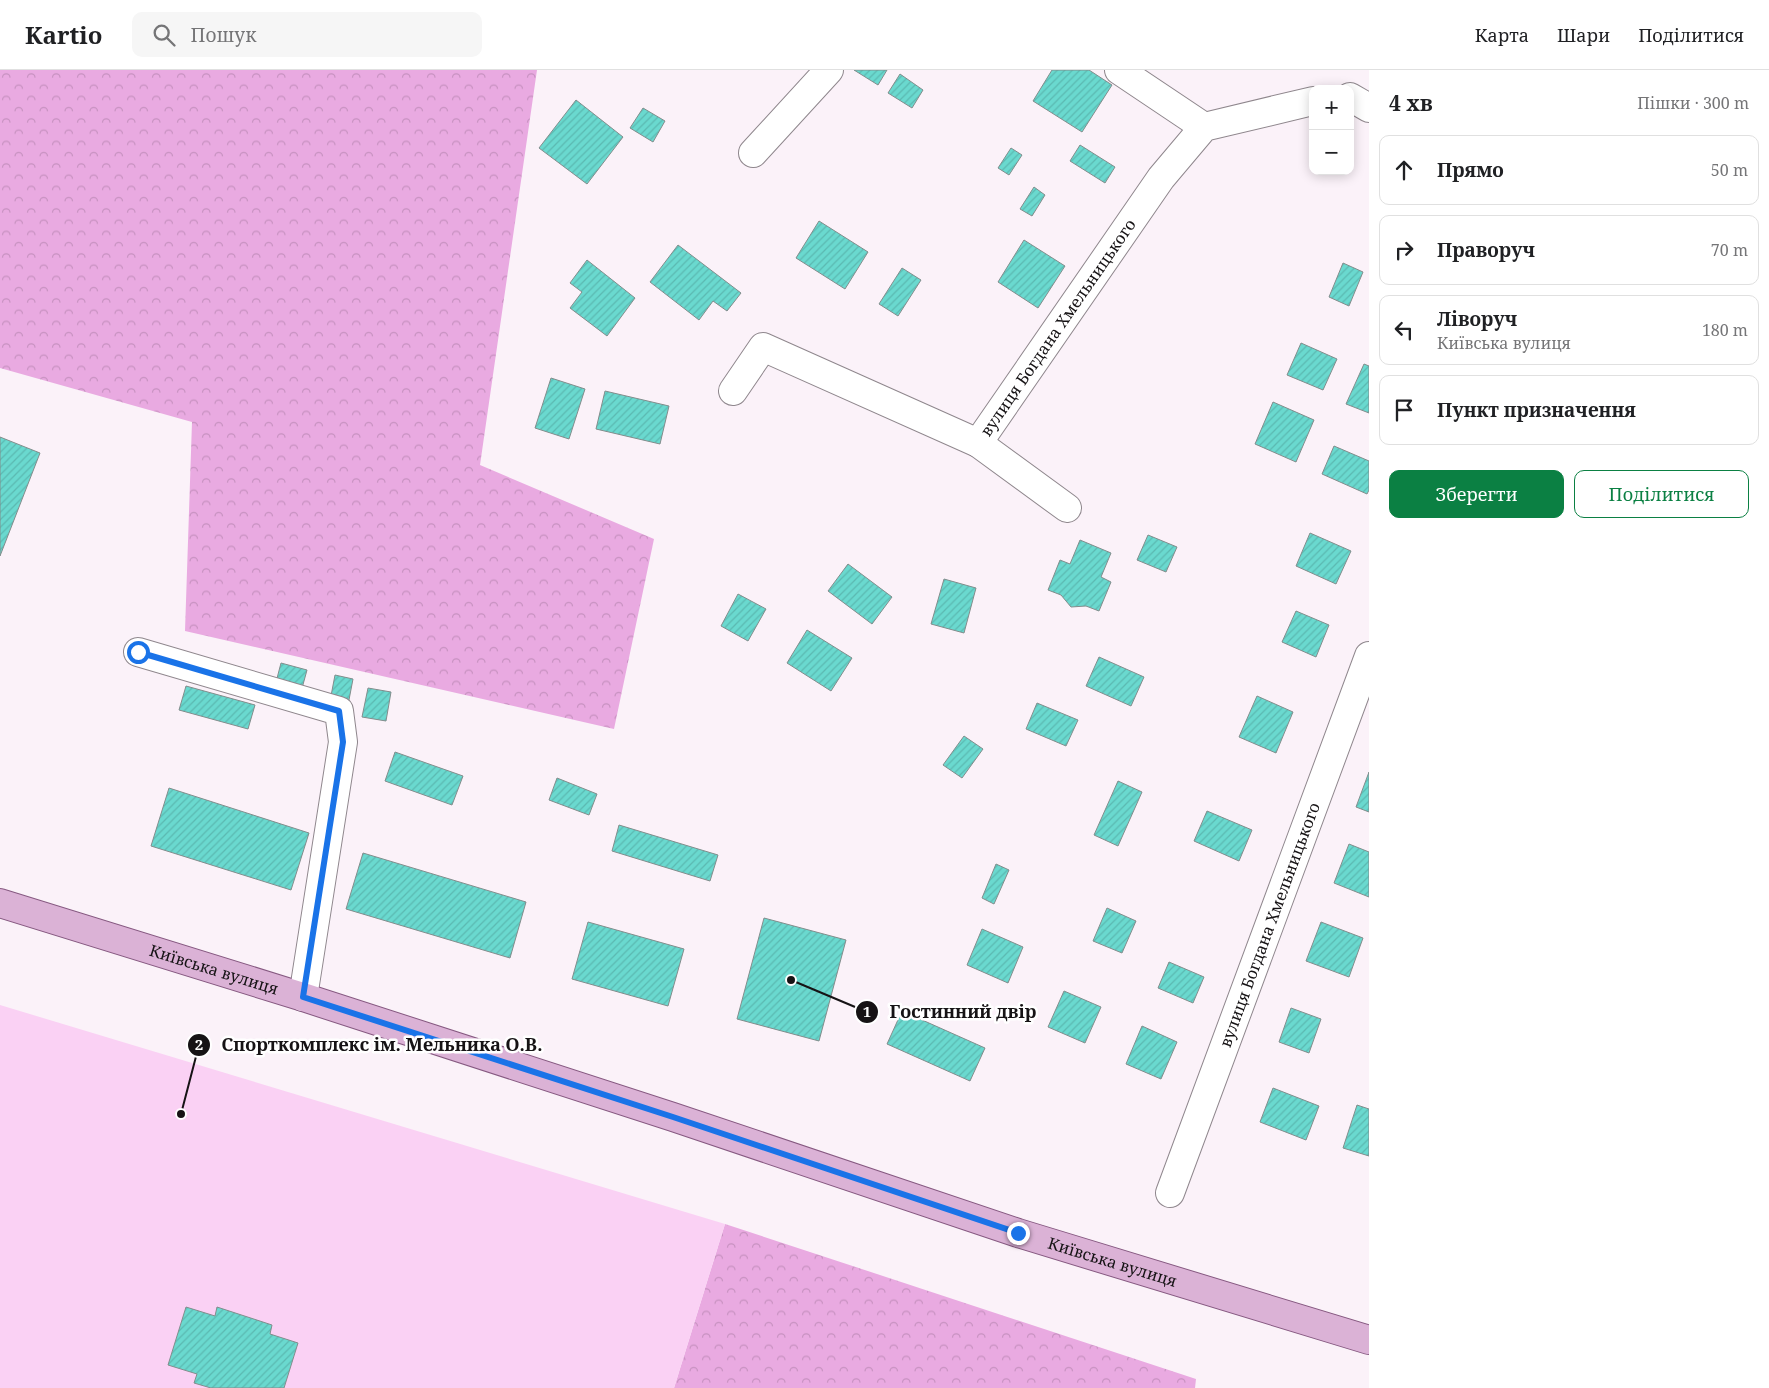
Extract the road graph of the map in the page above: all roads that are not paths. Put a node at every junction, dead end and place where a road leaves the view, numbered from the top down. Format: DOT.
graph roads {
  1 [pos="829,70"];
  2 [pos="1118,70"];
  3 [pos="1354,99"];
  4 [pos="1309,102"];
  5 [pos="1369,108"];
  6 [pos="1204,127"];
  7 [pos="753,153"];
  8 [pos="733,391"];
  9 [pos="978,443"];
  10 [pos="1067,508"];
  11 [pos="138,652"];
  12 [pos="1369,656"];
  13 [pos="0,903"];
  14 [pos="303,997"];
  15 [pos="1170,1193"];
  16 [pos="1369,1340"];
  1 -- 7 [label="street"];
  2 -- 6 [label="street"];
  3 -- 5 [label="street"];
  4 -- 6 [label="street"];
  6 -- 9 [label="street, вулиця Богдана Хмельницького"];
  8 -- 9 [label="street, вулиця Богдана Хмельницького"];
  9 -- 10 [label="street"];
  11 -- 14 [label="street"];
  12 -- 15 [label="street, вулиця Богдана Хмельницького"];
  13 -- 14 [label="main road, Київська вулиця"];
  14 -- 16 [label="main road, Київська вулиця"];
}
